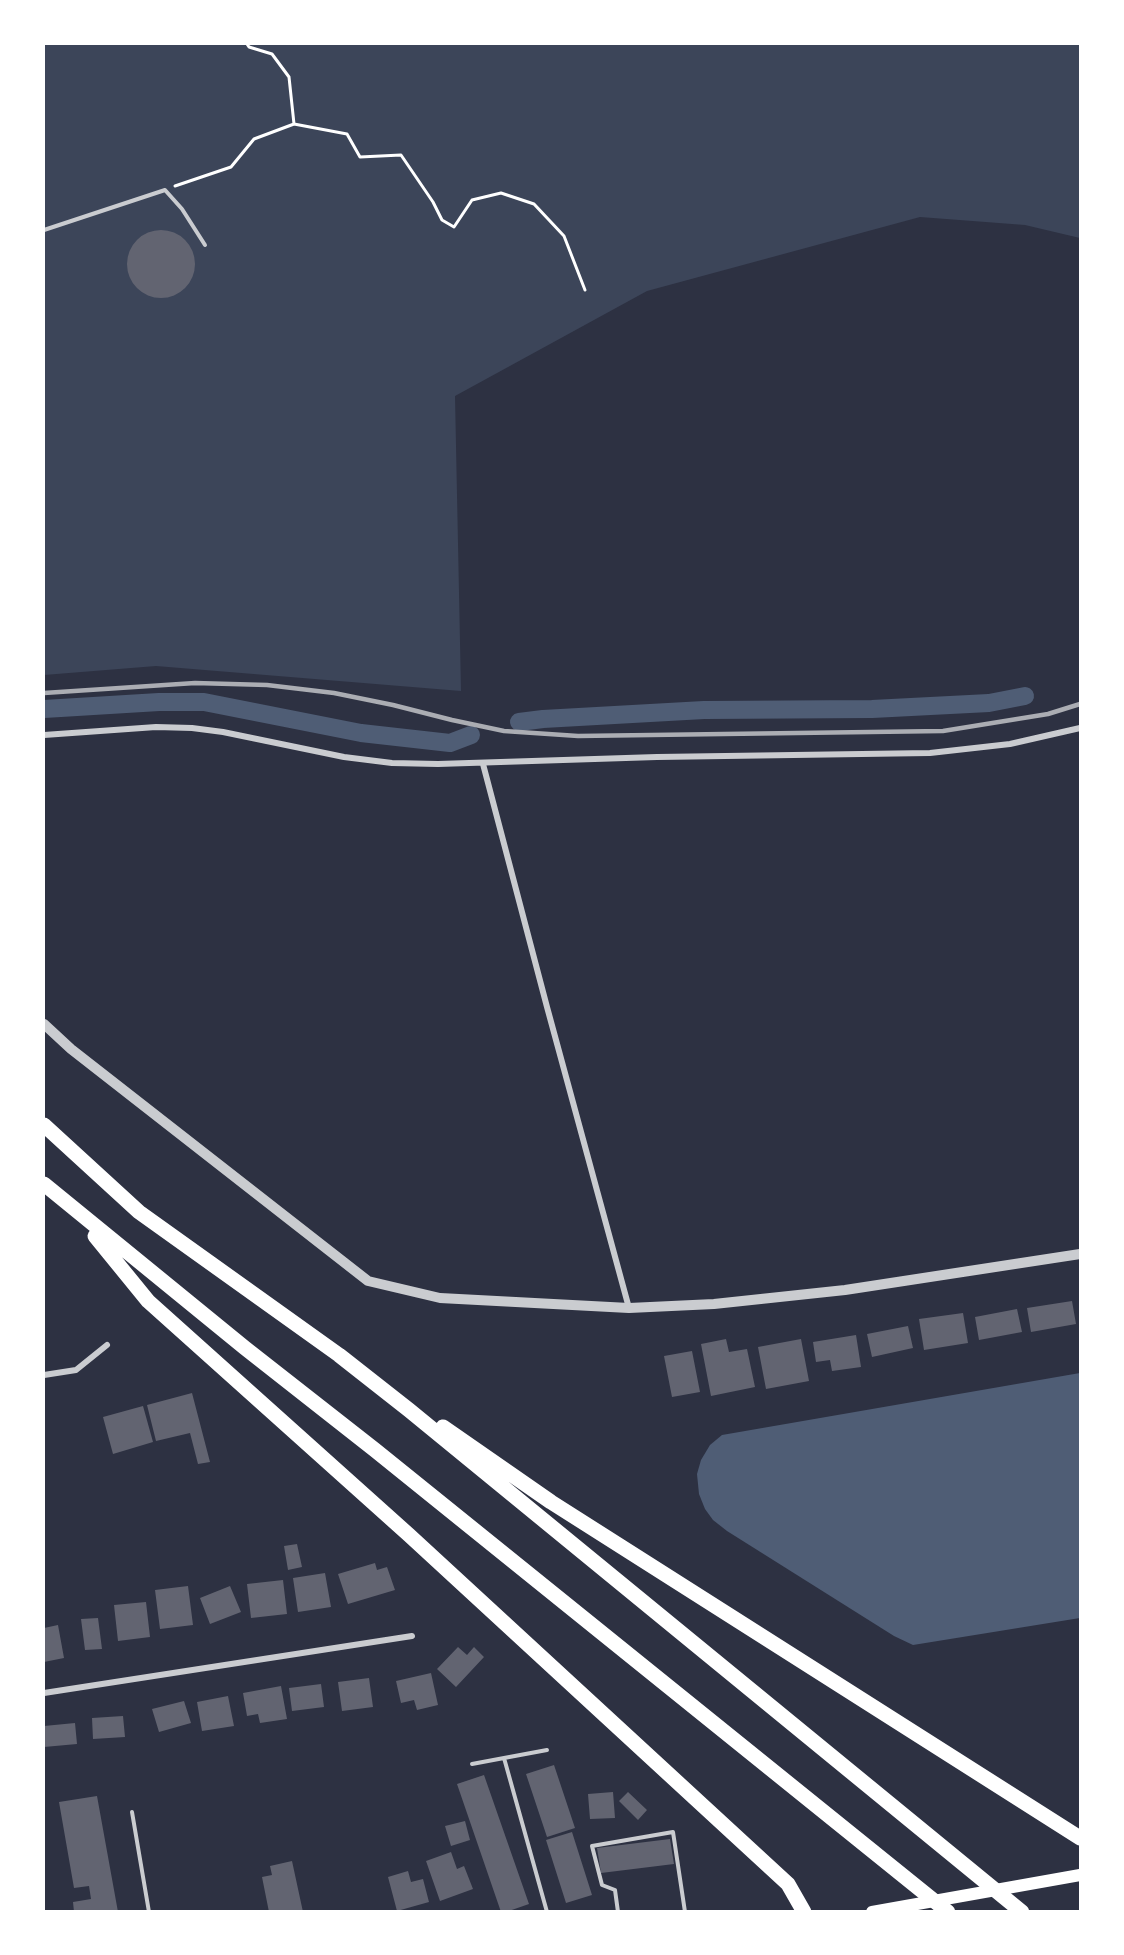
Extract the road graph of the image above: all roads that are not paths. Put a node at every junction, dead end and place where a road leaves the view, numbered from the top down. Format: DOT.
graph roads {
  1 [pos="44,230"];
  2 [pos="205,245"];
  3 [pos="1080,728"];
  4 [pos="44,735"];
  5 [pos="483,764"];
  6 [pos="44,1024"];
  7 [pos="44,1125"];
  8 [pos="44,1184"];
  9 [pos="74,1210"];
  10 [pos="1080,1254"];
  11 [pos="629,1308"];
  12 [pos="107,1345"];
  13 [pos="339,1355"];
  14 [pos="44,1375"];
  15 [pos="412,1636"];
  16 [pos="44,1693"];
  17 [pos="547,1750"];
  18 [pos="504,1758"];
  19 [pos="472,1764"];
  20 [pos="132,1812"];
  21 [pos="1080,1838"];
  22 [pos="1077,1875"];
  23 [pos="149,1911"];
  24 [pos="547,1911"];
  25 [pos="618,1911"];
  26 [pos="685,1911"];
  27 [pos="804,1911"];
  28 [pos="872,1911"];
  29 [pos="948,1911"];
  30 [pos="1022,1911"];
  1 -- 2 [label="lane"];
  3 -- 5 [label="street"];
  4 -- 5 [label="street"];
  5 -- 11 [label="street"];
  6 -- 11 [label="street"];
  7 -- 13 [label="highway"];
  8 -- 9 [label="highway"];
  9 -- 27 [label="highway"];
  9 -- 29 [label="highway"];
  10 -- 11 [label="street"];
  12 -- 14 [label="street"];
  13 -- 21 [label="highway"];
  13 -- 30 [label="highway"];
  15 -- 16 [label="street"];
  17 -- 18 [label="lane"];
  18 -- 19 [label="lane"];
  18 -- 24 [label="lane"];
  20 -- 23 [label="lane"];
  22 -- 28 [label="main road"];
  25 -- 26 [label="lane"];
}
